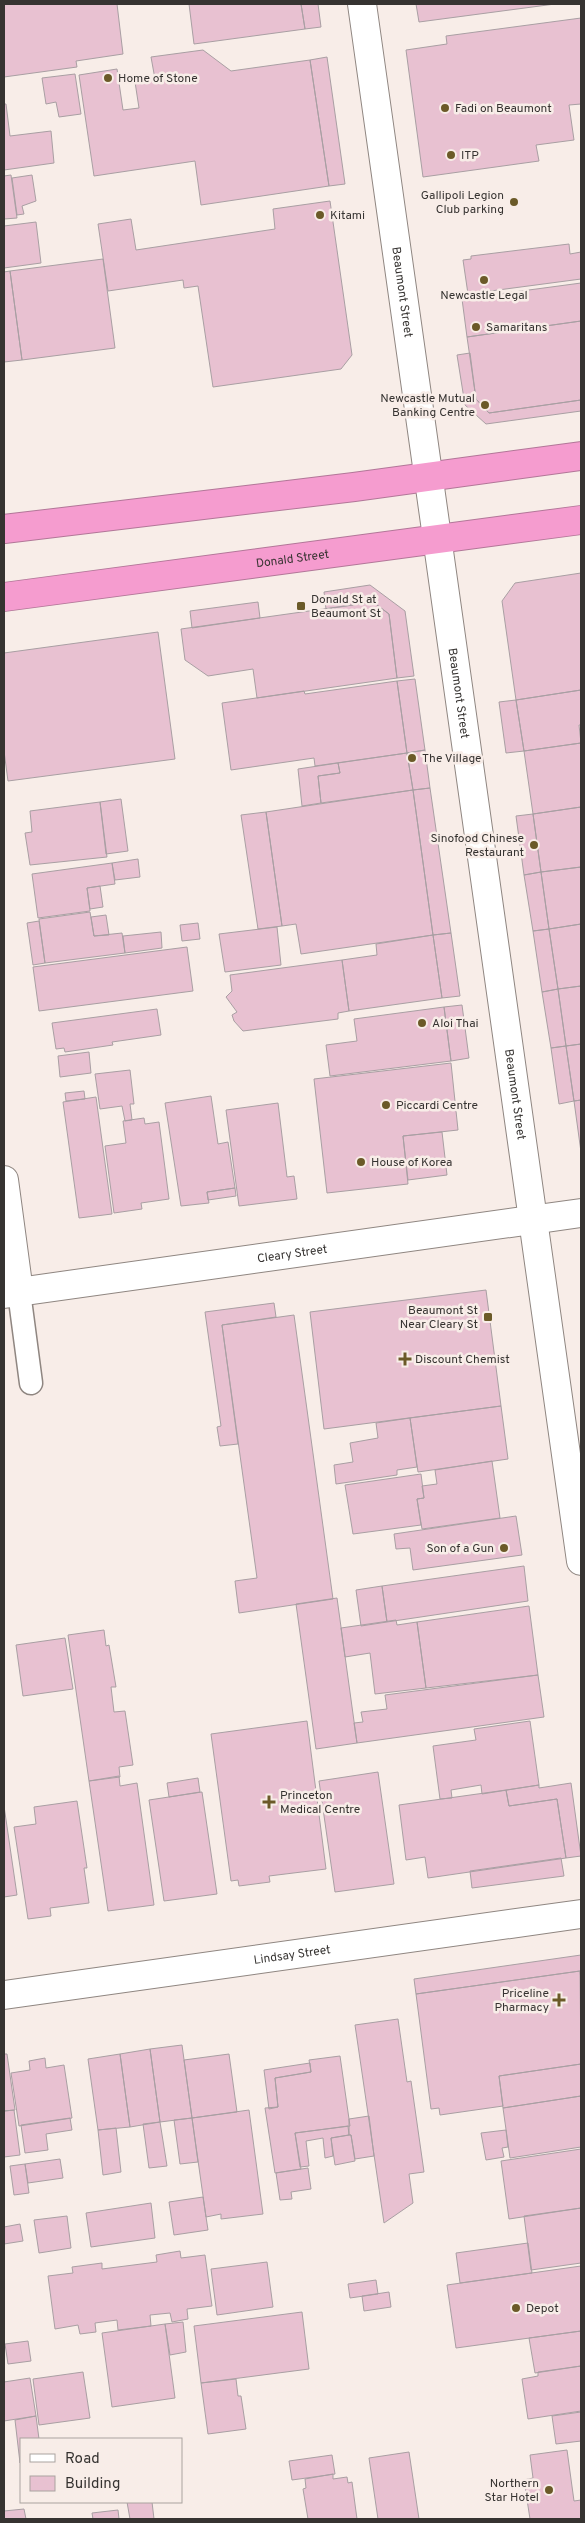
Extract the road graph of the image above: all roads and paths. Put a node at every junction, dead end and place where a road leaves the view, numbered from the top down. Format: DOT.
graph roads {
  1 [pos="362,4"];
  2 [pos="581,456"];
  3 [pos="428,477"];
  4 [pos="581,520"];
  5 [pos="4,528"];
  6 [pos="436,539"];
  7 [pos="4,597"];
  8 [pos="4,1180"];
  9 [pos="581,1213"];
  10 [pos="533,1220"];
  11 [pos="12,1293"];
  12 [pos="31,1383"];
  13 [pos="581,1561"];
  14 [pos="581,1914"];
  15 [pos="4,1995"];
  1 -- 3 [label="main road, Beaumont Street"];
  2 -- 3 [label="highway"];
  3 -- 5 [label="highway"];
  3 -- 6 [label="main road, Beaumont Street"];
  4 -- 6 [label="highway, Donald Street"];
  6 -- 7 [label="highway, Donald Street"];
  6 -- 10 [label="main road, Beaumont Street"];
  8 -- 11 [label="main road"];
  9 -- 10 [label="main road, Cleary Street"];
  10 -- 11 [label="main road, Cleary Street"];
  10 -- 13 [label="main road, Beaumont Street"];
  11 -- 12 [label="lane"];
  14 -- 15 [label="main road, Lindsay Street"];
}
